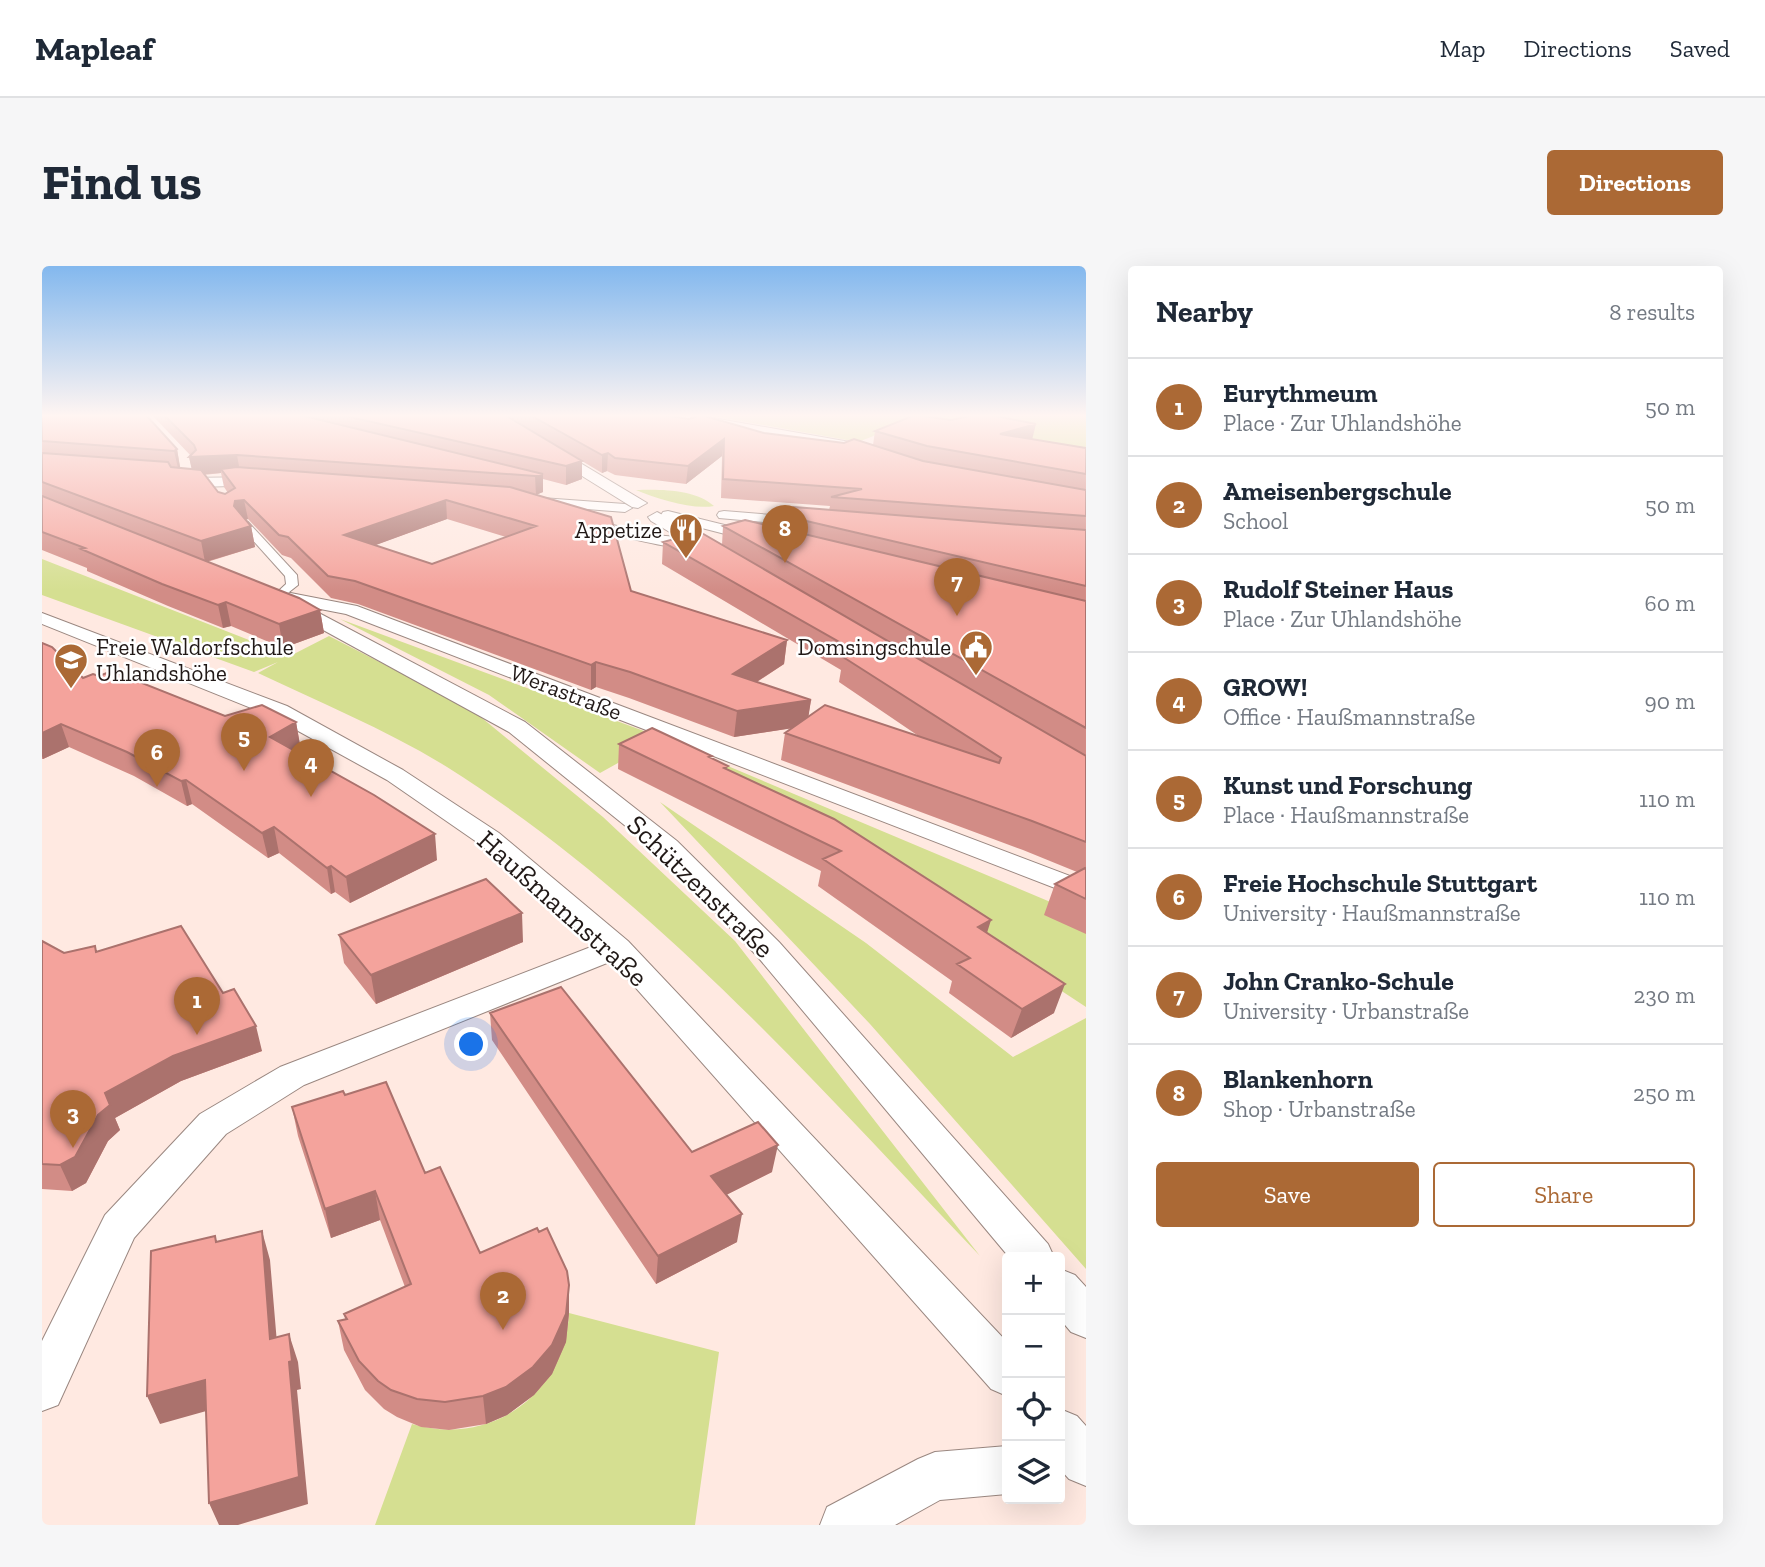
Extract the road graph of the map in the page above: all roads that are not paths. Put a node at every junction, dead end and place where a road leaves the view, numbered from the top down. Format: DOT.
graph roads {
  1 [pos="181,474"];
  2 [pos="581,474"];
  3 [pos="209,482"];
  4 [pos="280,482"];
  5 [pos="554,488"];
  6 [pos="222,499"];
  7 [pos="508,500"];
  8 [pos="545,502"];
  9 [pos="630,506"];
  10 [pos="666,514"];
  11 [pos="822,523"];
  12 [pos="244,524"];
  13 [pos="771,540"];
  14 [pos="704,544"];
  15 [pos="751,572"];
  16 [pos="245,586"];
  17 [pos="289,597"];
  18 [pos="42,618"];
  19 [pos="1086,892"];
  20 [pos="617,948"];
  21 [pos="1030,1252"];
  22 [pos="1065,1294"];
  23 [pos="1086,1318"];
  24 [pos="1002,1369"];
  25 [pos="42,1388"];
  26 [pos="1065,1439"];
  27 [pos="1086,1462"];
  28 [pos="1065,1464"];
  29 [pos="1002,1470"];
  30 [pos="845,1525"];
  1 -- 3 [label="street"];
  2 -- 9 [label="street"];
  3 -- 4 [label="street"];
  3 -- 6 [label="street"];
  5 -- 9 [label="street"];
  7 -- 8 [label="street"];
  8 -- 9 [label="street"];
  8 -- 14 [label="street"];
  9 -- 10 [label="street"];
  10 -- 11 [label="street"];
  10 -- 13 [label="street"];
  10 -- 14 [label="street"];
  12 -- 17 [label="street"];
  14 -- 15 [label="street"];
  16 -- 17 [label="street, Werastraße"];
  17 -- 19 [label="street, Werastraße"];
  17 -- 21 [label="street, Schützenstraße"];
  18 -- 20 [label="street, Haußmannstraße"];
  20 -- 24 [label="street, Haußmannstraße"];
  20 -- 25 [label="street"];
  22 -- 23 [label="street"];
  26 -- 27 [label="street"];
  27 -- 28 [label="street"];
  29 -- 30 [label="street"];
}
